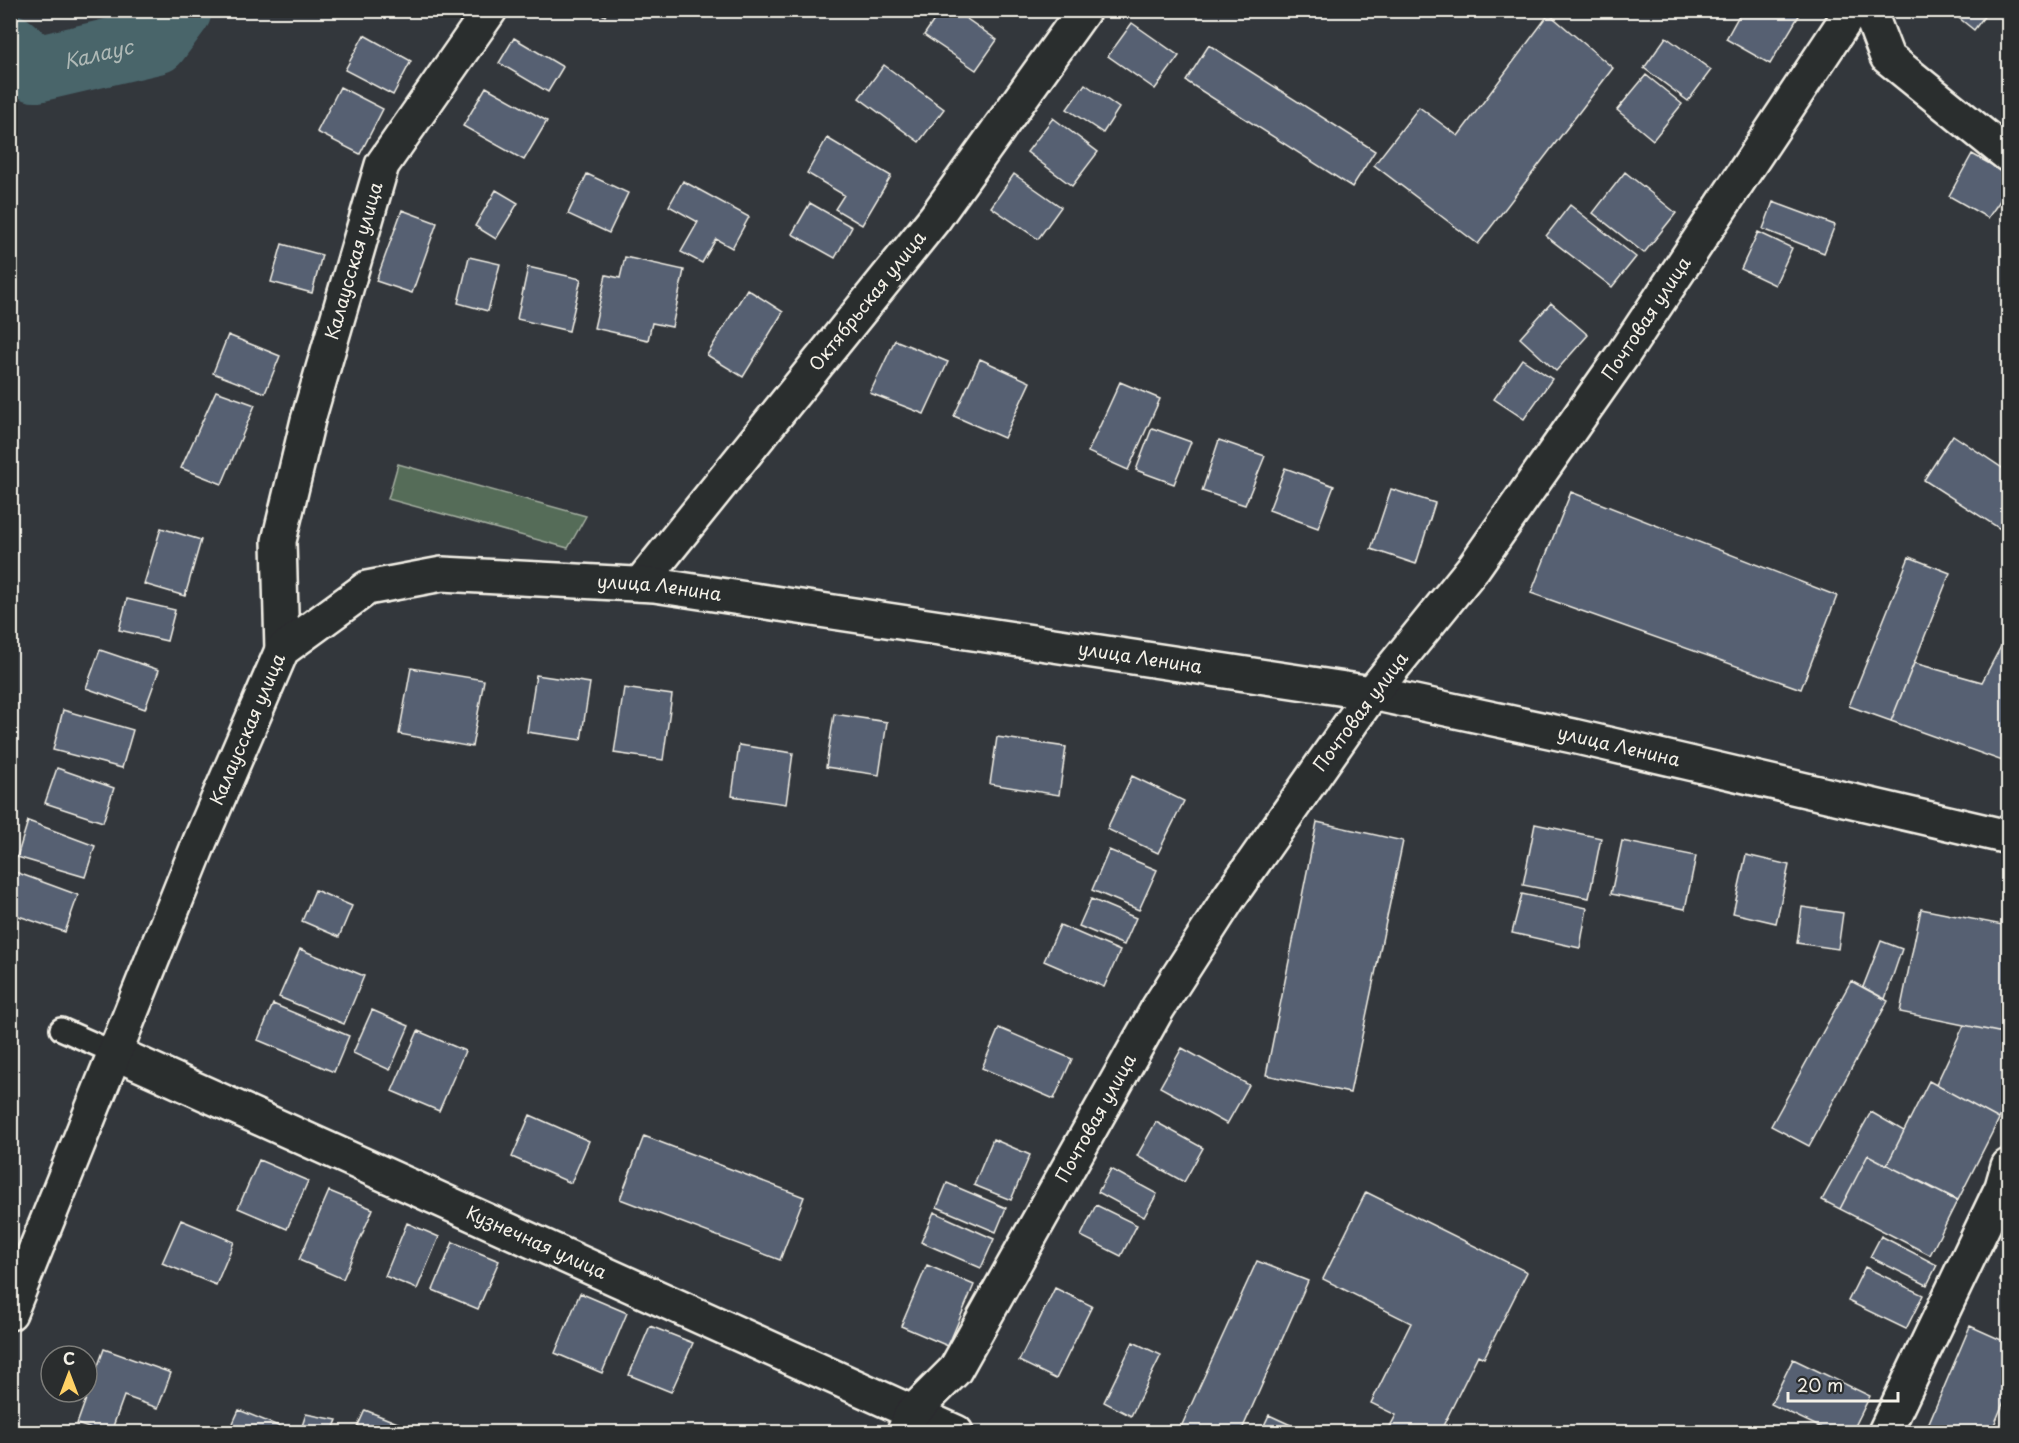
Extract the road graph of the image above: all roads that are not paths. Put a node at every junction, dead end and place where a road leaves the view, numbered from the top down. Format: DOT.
graph roads {
  1 [pos="490,10"];
  2 [pos="1084,10"];
  3 [pos="1852,10"];
  4 [pos="1869,10"];
  5 [pos="2008,155"];
  6 [pos="640,584"];
  7 [pos="282,651"];
  8 [pos="1372,693"];
  9 [pos="2008,837"];
  10 [pos="61,1029"];
  11 [pos="115,1053"];
  12 [pos="2008,1166"];
  13 [pos="14,1293"];
  14 [pos="907,1423"];
  15 [pos="956,1432"];
  16 [pos="1885,1432"];
  1 -- 7 [label="street, Калаусская улица"];
  2 -- 6 [label="street, Октябрьская улица"];
  3 -- 8 [label="street, Почтовая улица"];
  4 -- 5 [label="street"];
  6 -- 7 [label="street, улица Ленина"];
  6 -- 8 [label="street, улица Ленина"];
  7 -- 11 [label="street, Калаусская улица"];
  8 -- 9 [label="street, улица Ленина"];
  8 -- 14 [label="street, Почтовая улица"];
  10 -- 11 [label="lane"];
  11 -- 13 [label="street, Калаусская улица"];
  11 -- 14 [label="street, Кузнечная улица"];
  12 -- 16 [label="street"];
  14 -- 15 [label="street, Кузнечная улица"];
}
